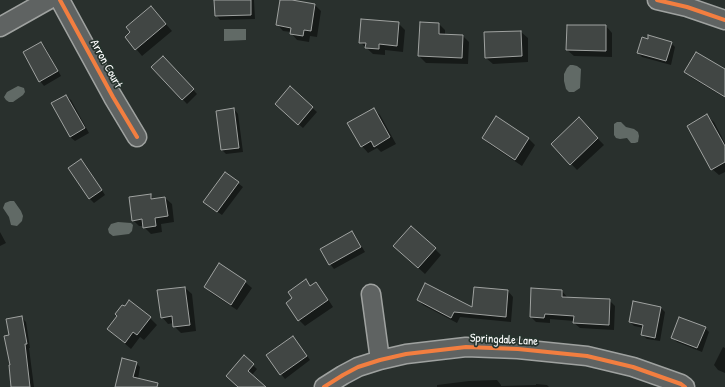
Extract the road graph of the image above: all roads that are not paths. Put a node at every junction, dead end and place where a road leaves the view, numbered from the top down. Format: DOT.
graph roads {
  1 [pos="48,0"];
  2 [pos="60,0"];
  3 [pos="657,0"];
  4 [pos="725,20"];
  5 [pos="0,27"];
  6 [pos="137,137"];
  7 [pos="371,294"];
  8 [pos="380,360"];
  9 [pos="324,387"];
  10 [pos="685,387"];
  1 -- 5 [label="street"];
  2 -- 6 [label="street, Arron Court"];
  3 -- 4 [label="street"];
  7 -- 8 [label="street"];
  8 -- 9 [label="street, Springdale Lane"];
  8 -- 10 [label="street, Springdale Lane"];
}
